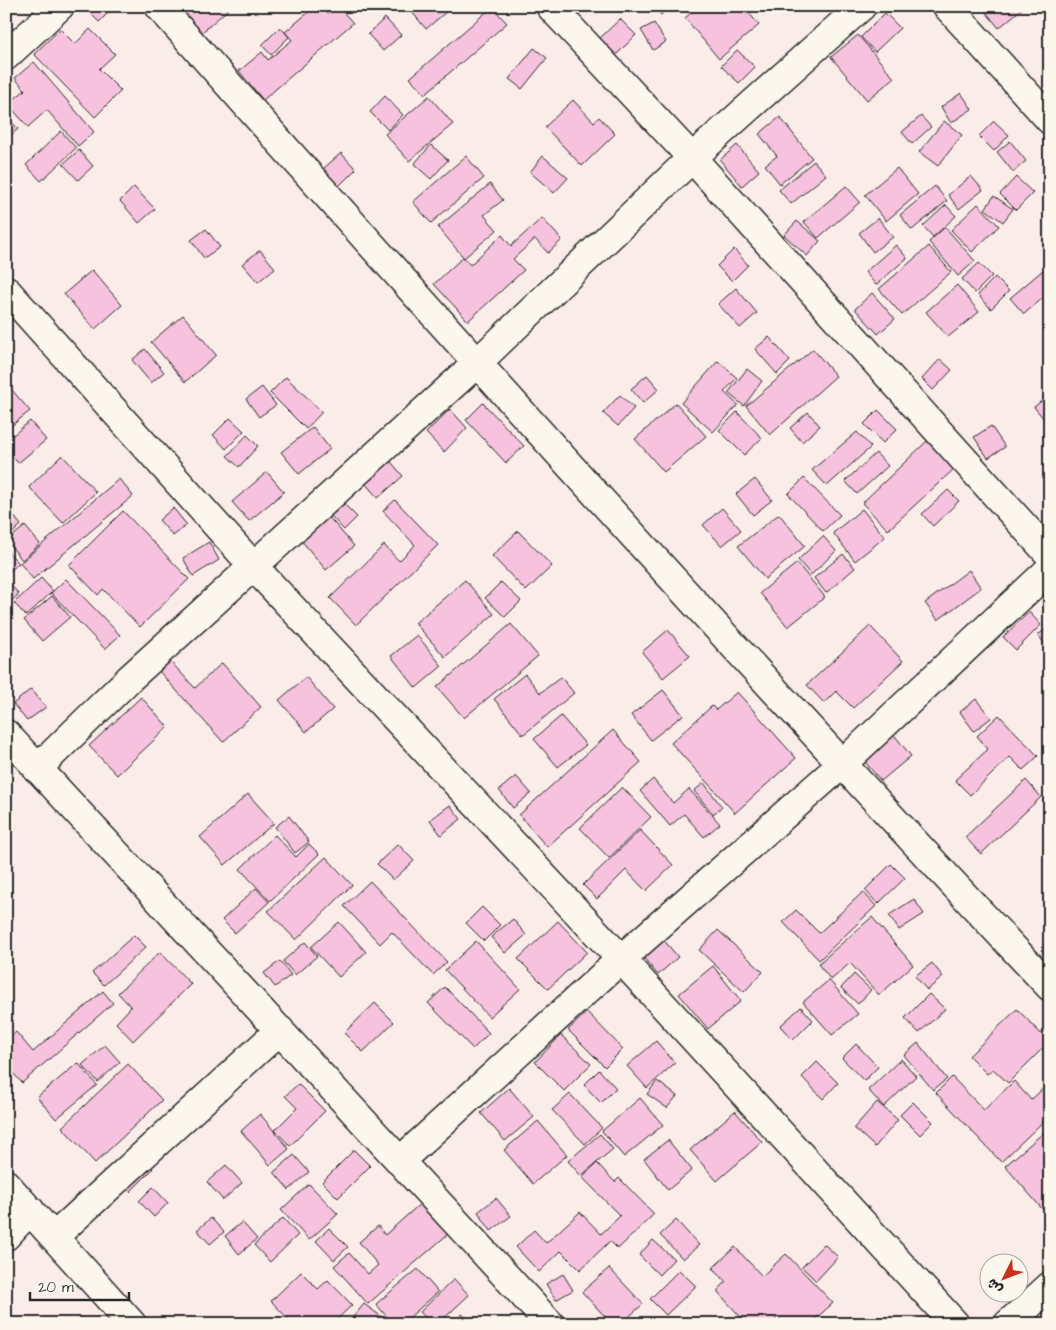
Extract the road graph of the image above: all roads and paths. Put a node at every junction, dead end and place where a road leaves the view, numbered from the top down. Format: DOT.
graph roads {
  1 [pos="60,6"];
  2 [pos="159,6"];
  3 [pos="550,6"];
  4 [pos="862,6"];
  5 [pos="947,6"];
  6 [pos="6,56"];
  7 [pos="1050,120"];
  8 [pos="692,158"];
  9 [pos="6,290"];
  10 [pos="476,364"];
  11 [pos="1050,555"];
  12 [pos="254,567"];
  13 [pos="1050,569"];
  14 [pos="6,734"];
  15 [pos="841,765"];
  16 [pos="37,769"];
  17 [pos="621,959"];
  18 [pos="1050,987"];
  19 [pos="280,1030"];
  20 [pos="401,1160"];
  21 [pos="6,1184"];
  22 [pos="30,1210"];
  23 [pos="6,1236"];
  24 [pos="55,1236"];
  25 [pos="1050,1286"];
  26 [pos="132,1324"];
  27 [pos="550,1324"];
  28 [pos="955,1324"];
  29 [pos="1008,1324"];
  1 -- 6 [label="street"];
  2 -- 10 [label="street"];
  3 -- 8 [label="street"];
  4 -- 8 [label="street"];
  5 -- 7 [label="street"];
  8 -- 10 [label="street"];
  8 -- 11 [label="street"];
  9 -- 12 [label="street"];
  10 -- 12 [label="street"];
  10 -- 15 [label="street"];
  12 -- 16 [label="street"];
  12 -- 17 [label="street"];
  13 -- 15 [label="street"];
  14 -- 16 [label="street"];
  15 -- 17 [label="street"];
  15 -- 18 [label="street"];
  16 -- 19 [label="street"];
  17 -- 20 [label="street"];
  17 -- 28 [label="street"];
  19 -- 20 [label="street"];
  19 -- 24 [label="street"];
  20 -- 27 [label="street"];
  21 -- 22 [label="street"];
  22 -- 23 [label="street"];
  22 -- 24 [label="street"];
  24 -- 26 [label="street"];
  25 -- 29 [label="street"];
}
